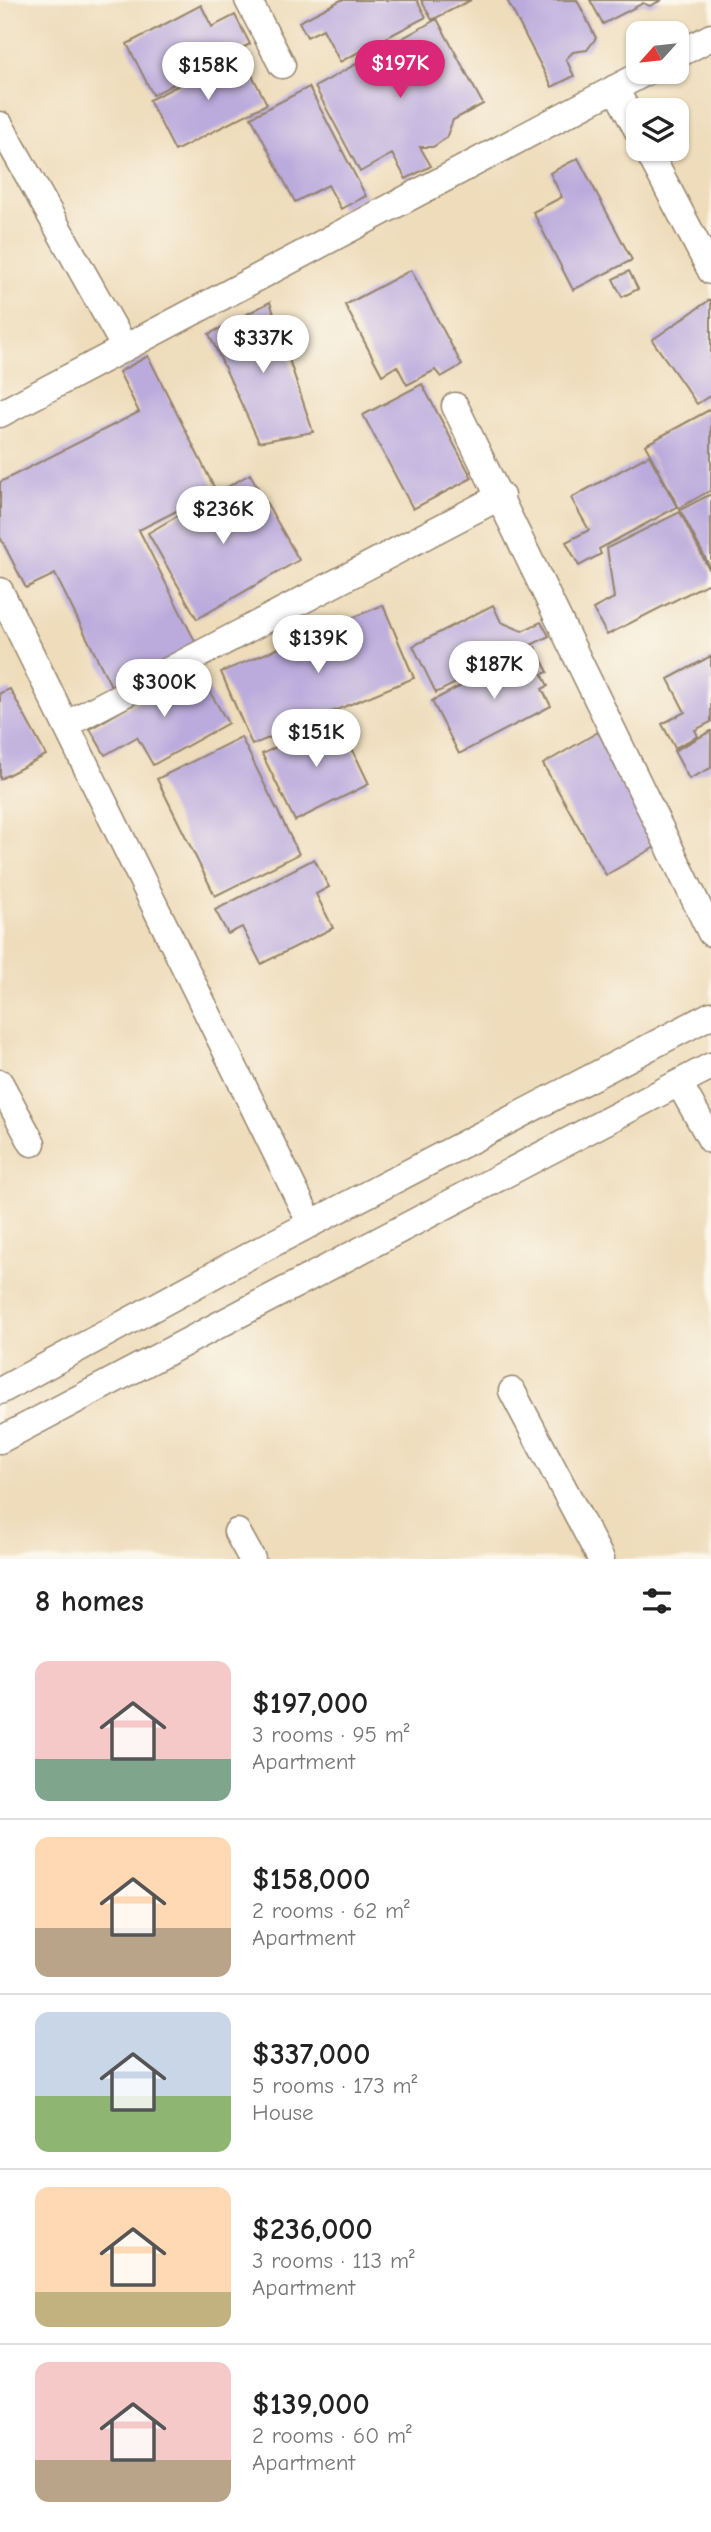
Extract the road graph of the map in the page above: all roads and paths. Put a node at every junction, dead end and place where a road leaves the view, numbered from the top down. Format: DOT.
graph roads {
  1 [pos="248,0"];
  2 [pos="711,37"];
  3 [pos="690,48"];
  4 [pos="282,65"];
  5 [pos="626,82"];
  6 [pos="615,88"];
  7 [pos="626,109"];
  8 [pos="0,124"];
  9 [pos="653,161"];
  10 [pos="711,271"];
  11 [pos="125,348"];
  12 [pos="455,406"];
  13 [pos="0,414"];
  14 [pos="501,496"];
  15 [pos="0,591"];
  16 [pos="67,724"];
  17 [pos="711,933"];
  18 [pos="711,1015"];
  19 [pos="711,1066"];
  20 [pos="0,1083"];
  21 [pos="679,1083"];
  22 [pos="711,1140"];
  23 [pos="32,1143"];
  24 [pos="311,1224"];
  25 [pos="0,1391"];
  26 [pos="512,1391"];
  27 [pos="0,1440"];
  28 [pos="237,1532"];
  29 [pos="252,1559"];
  30 [pos="601,1559"];
  1 -- 4 [label="street"];
  2 -- 3 [label="street"];
  5 -- 6 [label="street"];
  6 -- 7 [label="street"];
  6 -- 11 [label="street"];
  8 -- 11 [label="street"];
  9 -- 10 [label="street"];
  11 -- 13 [label="street"];
  12 -- 14 [label="street"];
  14 -- 16 [label="street"];
  14 -- 17 [label="street"];
  15 -- 16 [label="street"];
  16 -- 24 [label="street"];
  18 -- 24 [label="street"];
  19 -- 21 [label="street"];
  20 -- 23 [label="street"];
  21 -- 22 [label="street"];
  21 -- 27 [label="street"];
  24 -- 25 [label="street"];
  26 -- 30 [label="street"];
  28 -- 29 [label="street"];
}
